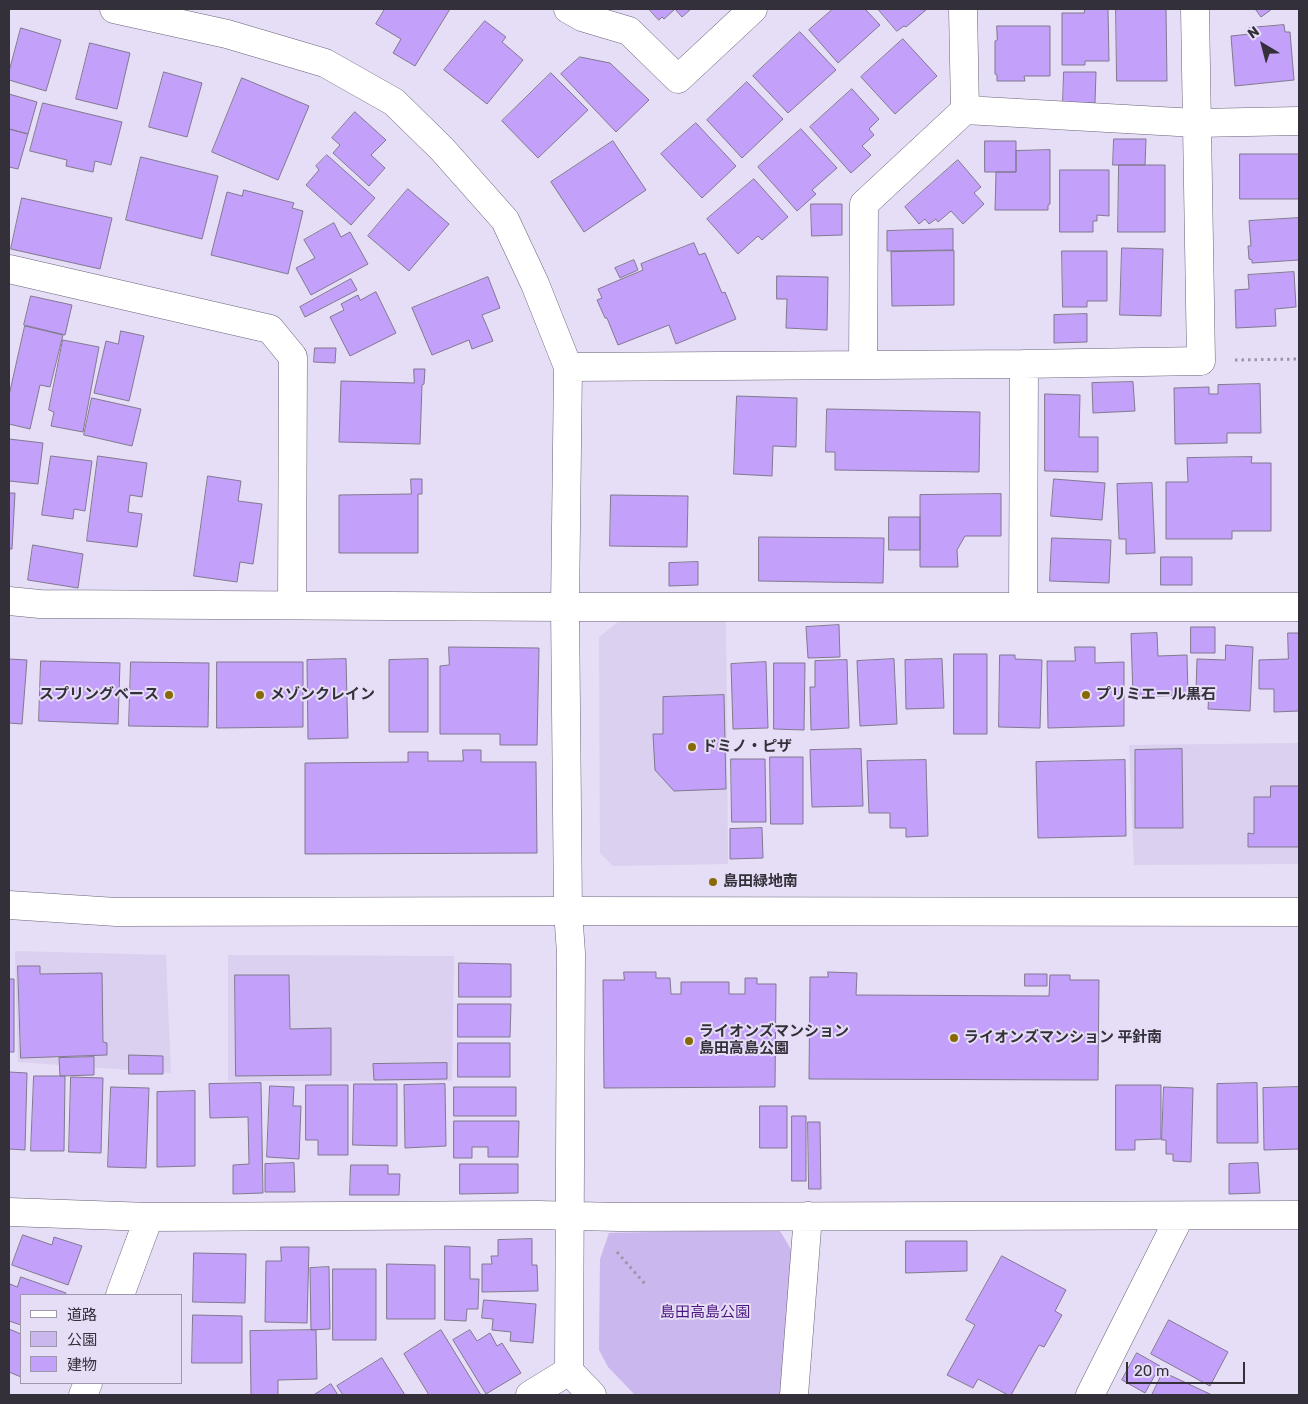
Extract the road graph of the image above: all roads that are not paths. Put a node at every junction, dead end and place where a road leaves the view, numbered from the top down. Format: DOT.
graph roads {
  1 [pos="114,9"];
  2 [pos="568,9"];
  3 [pos="753,9"];
  4 [pos="963,9"];
  5 [pos="1195,9"];
  6 [pos="964,110"];
  7 [pos="1299,121"];
  8 [pos="1196,123"];
  9 [pos="9,269"];
  10 [pos="1024,364"];
  11 [pos="863,365"];
  12 [pos="568,367"];
  13 [pos="9,601"];
  14 [pos="292,605"];
  15 [pos="566,607"];
  16 [pos="1023,607"];
  17 [pos="1299,607"];
  18 [pos="9,906"];
  19 [pos="568,910"];
  20 [pos="1299,912"];
  21 [pos="9,1212"];
  22 [pos="1299,1215"];
  23 [pos="570,1216"];
  24 [pos="808,1216"];
  25 [pos="1180,1216"];
  26 [pos="149,1217"];
  27 [pos="120,1294"];
  28 [pos="568,1371"];
  29 [pos="530,1395"];
  30 [pos="592,1395"];
  31 [pos="794,1395"];
  32 [pos="1090,1395"];
  1 -- 12 [label="street"];
  2 -- 3 [label="street"];
  4 -- 6 [label="street"];
  5 -- 8 [label="street"];
  6 -- 8 [label="street"];
  6 -- 11 [label="street"];
  7 -- 8 [label="street"];
  8 -- 10 [label="street"];
  9 -- 14 [label="street"];
  10 -- 11 [label="street"];
  10 -- 16 [label="street"];
  11 -- 12 [label="street"];
  12 -- 15 [label="street"];
  13 -- 14 [label="street"];
  14 -- 15 [label="street"];
  15 -- 16 [label="street"];
  15 -- 19 [label="street"];
  16 -- 17 [label="street"];
  18 -- 19 [label="street"];
  19 -- 20 [label="street"];
  19 -- 23 [label="street"];
  21 -- 26 [label="street"];
  22 -- 25 [label="street"];
  23 -- 24 [label="street"];
  23 -- 26 [label="street"];
  23 -- 28 [label="street"];
  24 -- 25 [label="street"];
  24 -- 31 [label="street"];
  25 -- 32 [label="street"];
  26 -- 27 [label="street"];
  28 -- 29 [label="street"];
  28 -- 30 [label="street"];
}
